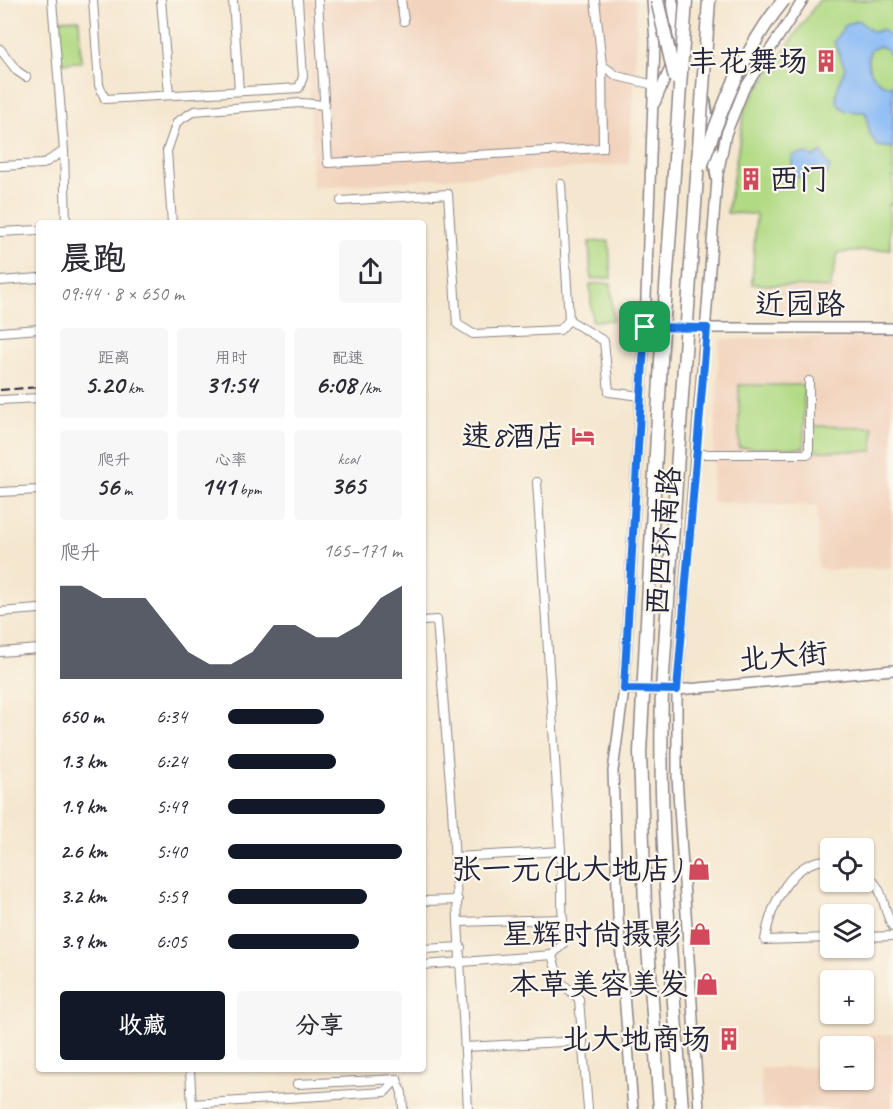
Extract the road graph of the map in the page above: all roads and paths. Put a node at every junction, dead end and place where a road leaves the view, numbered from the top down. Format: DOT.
graph roads {
  1 [pos="52,0"];
  2 [pos="93,0"];
  3 [pos="161,0"];
  4 [pos="232,0"];
  5 [pos="298,0"];
  6 [pos="318,0"];
  7 [pos="401,0"];
  8 [pos="595,0"];
  9 [pos="652,0"];
  10 [pos="657,0"];
  11 [pos="672,0"];
  12 [pos="686,0"];
  13 [pos="709,0"];
  14 [pos="784,0"];
  15 [pos="803,0"];
  16 [pos="709,15"];
  17 [pos="404,21"];
  18 [pos="680,44"];
  19 [pos="0,49"];
  20 [pos="602,65"];
  21 [pos="26,77"];
  22 [pos="654,85"];
  23 [pos="238,91"];
  24 [pos="703,91"];
  25 [pos="169,94"];
  26 [pos="679,96"];
  27 [pos="325,105"];
  28 [pos="653,108"];
  29 [pos="64,151"];
  30 [pos="0,166"];
  31 [pos="717,179"];
  32 [pos="697,180"];
  33 [pos="561,184"];
  34 [pos="341,201"];
  35 [pos="66,220"];
  36 [pos="172,220"];
  37 [pos="36,230"];
  38 [pos="0,232"];
  39 [pos="36,278"];
  40 [pos="0,281"];
  41 [pos="569,320"];
  42 [pos="645,327"];
  43 [pos="663,327"];
  44 [pos="687,327"];
  45 [pos="707,328"];
  46 [pos="893,328"];
  47 [pos="36,329"];
  48 [pos="0,332"];
  49 [pos="809,381"];
  50 [pos="641,396"];
  51 [pos="36,398"];
  52 [pos="0,400"];
  53 [pos="696,453"];
  54 [pos="537,482"];
  55 [pos="36,490"];
  56 [pos="0,492"];
  57 [pos="36,609"];
  58 [pos="0,612"];
  59 [pos="426,621"];
  60 [pos="36,649"];
  61 [pos="0,652"];
  62 [pos="893,670"];
  63 [pos="624,689"];
  64 [pos="642,690"];
  65 [pos="677,690"];
  66 [pos="663,691"];
  67 [pos="641,799"];
  68 [pos="662,809"];
  69 [pos="662,832"];
  70 [pos="561,851"];
  71 [pos="642,854"];
  72 [pos="455,857"];
  73 [pos="820,861"];
  74 [pos="874,882"];
  75 [pos="458,900"];
  76 [pos="426,902"];
  77 [pos="563,919"];
  78 [pos="459,922"];
  79 [pos="893,927"];
  80 [pos="893,936"];
  81 [pos="874,937"];
  82 [pos="820,938"];
  83 [pos="461,947"];
  84 [pos="426,949"];
  85 [pos="552,955"];
  86 [pos="462,962"];
  87 [pos="426,965"];
  88 [pos="583,1041"];
  89 [pos="465,1047"];
  90 [pos="190,1072"];
  91 [pos="397,1079"];
  92 [pos="297,1084"];
  93 [pos="659,1103"];
  94 [pos="192,1107"];
  95 [pos="403,1109"];
  96 [pos="468,1109"];
  97 [pos="588,1109"];
  98 [pos="633,1109"];
  99 [pos="682,1109"];
  100 [pos="699,1109"];
  1 -- 29 [label="street"];
  2 -- 25 [label="street"];
  3 -- 25 [label="street"];
  4 -- 23 [label="street"];
  5 -- 23 [label="street"];
  6 -- 27 [label="street"];
  7 -- 17 [label="street"];
  8 -- 20 [label="street"];
  9 -- 22 [label="street"];
  10 -- 26 [label="highway, bridge"];
  11 -- 18 [label="main road, 西四环南路"];
  12 -- 26 [label="highway, 西四环南路, bridge"];
  13 -- 32 [label="highway, 西四环南路, bridge"];
  14 -- 32 [label="highway, bridge"];
  15 -- 31 [label="street, 西四环南路"];
  16 -- 24 [label="main road, 西四环南路"];
  18 -- 28 [label="street, 西四环南路"];
  18 -- 43 [label="main road, 西四环南路"];
  19 -- 21 [label="street"];
  20 -- 22 [label="street"];
  20 -- 27 [label="street"];
  22 -- 28 [label="street"];
  23 -- 25 [label="street"];
  24 -- 31 [label="main road"];
  24 -- 44 [label="main road, 西四环南路"];
  26 -- 67 [label="highway, 西四环南路, bridge"];
  27 -- 36 [label="street"];
  28 -- 42 [label="street, 西四环南路"];
  29 -- 30 [label="street"];
  29 -- 35 [label="street"];
  31 -- 45 [label="street, 西四环南路"];
  32 -- 68 [label="highway, 西四环南路, bridge"];
  33 -- 41 [label="street"];
  34 -- 41 [label="street"];
  37 -- 38 [label="street"];
  39 -- 40 [label="street"];
  41 -- 50 [label="street"];
  42 -- 43 [label="street"];
  42 -- 50 [label="street, 西四环南路"];
  43 -- 44 [label="street"];
  43 -- 64 [label="main road, 西四环南路"];
  44 -- 45 [label="street"];
  44 -- 66 [label="main road, 西四环南路"];
  45 -- 46 [label="street, 近园路"];
  45 -- 53 [label="street, 西四环南路"];
  47 -- 48 [label="street"];
  49 -- 53 [label="street"];
  50 -- 63 [label="street, 西四环南路"];
  51 -- 52 [label="street"];
  53 -- 65 [label="street, 西四环南路"];
  54 -- 70 [label="street"];
  55 -- 56 [label="street"];
  57 -- 58 [label="street"];
  59 -- 72 [label="street"];
  60 -- 61 [label="street"];
  62 -- 65 [label="street, 北大街"];
  63 -- 64 [label="street, 北大街"];
  63 -- 98 [label="street, 西四环南路"];
  64 -- 66 [label="street, 北大街"];
  64 -- 67 [label="main road, 西四环南路"];
  65 -- 66 [label="street, 北大街"];
  65 -- 100 [label="street, 西四环南路"];
  66 -- 68 [label="main road, 西四环南路"];
  67 -- 71 [label="main road, 西四环南路"];
  68 -- 69 [label="main road, 西四环南路"];
  69 -- 99 [label="highway, 西四环南路, bridge"];
  70 -- 72 [label="street"];
  70 -- 77 [label="street"];
  71 -- 93 [label="highway, 西四环南路, bridge"];
  72 -- 75 [label="street"];
  73 -- 82 [label="street"];
  74 -- 79 [label="street"];
  75 -- 76 [label="street"];
  75 -- 78 [label="street"];
  77 -- 78 [label="street"];
  77 -- 85 [label="street"];
  78 -- 83 [label="street"];
  80 -- 81 [label="street"];
  83 -- 84 [label="street"];
  83 -- 86 [label="street"];
  85 -- 86 [label="street"];
  85 -- 88 [label="street"];
  86 -- 87 [label="street"];
  86 -- 89 [label="street"];
  88 -- 89 [label="street"];
  88 -- 97 [label="street"];
  89 -- 96 [label="street"];
  90 -- 94 [label="street"];
  91 -- 92 [label="street"];
  91 -- 94 [label="street"];
  91 -- 95 [label="street"];
}
